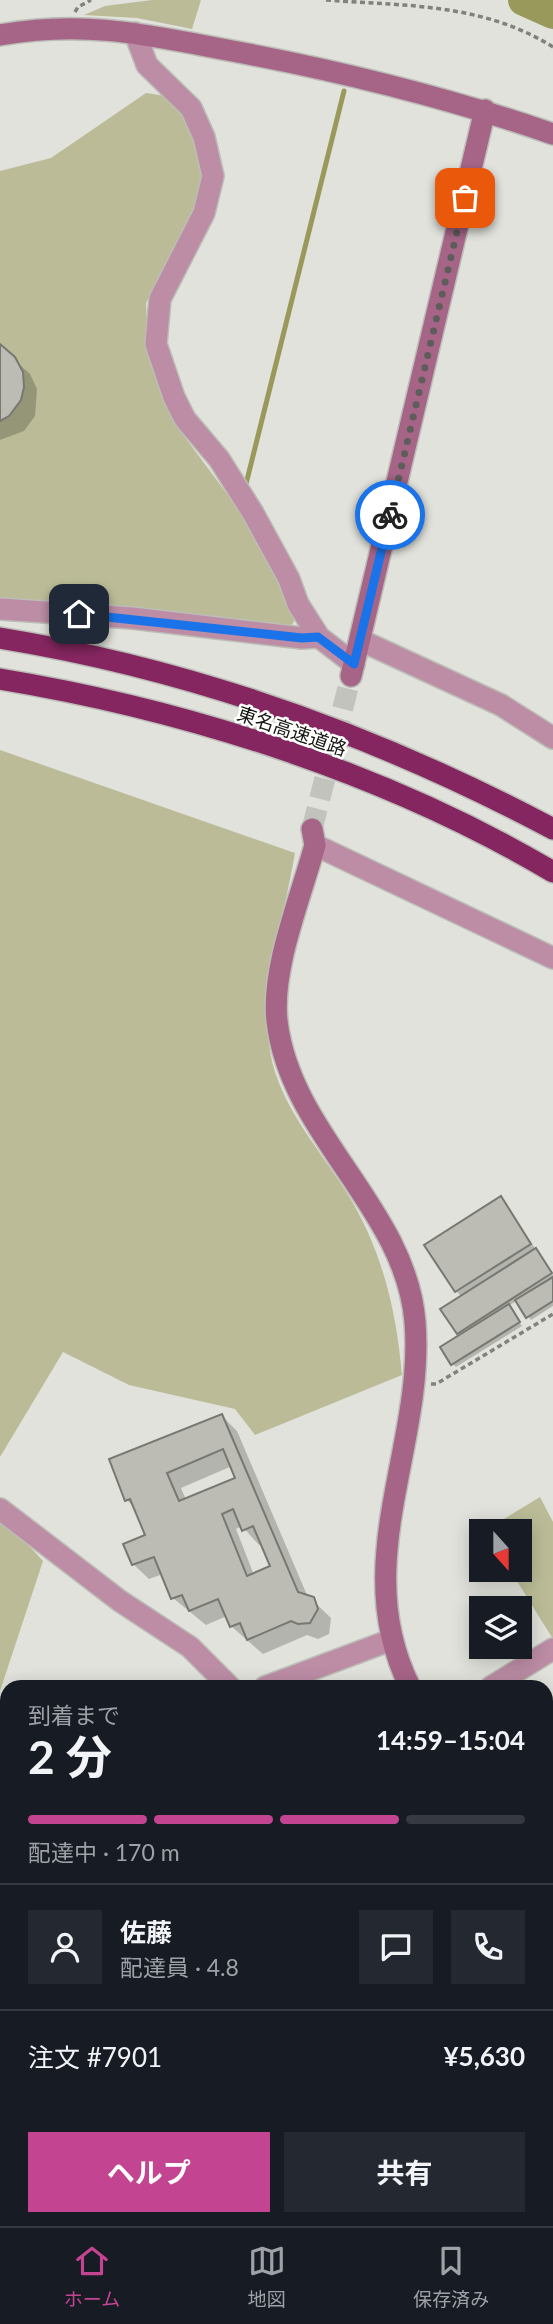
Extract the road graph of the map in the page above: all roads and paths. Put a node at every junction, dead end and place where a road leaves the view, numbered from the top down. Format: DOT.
graph roads {
  1 [pos="326,0"];
  2 [pos="135,33"];
  3 [pos="0,35"];
  4 [pos="553,47"];
  5 [pos="485,110"];
  6 [pos="553,134"];
  7 [pos="0,609"];
  8 [pos="318,637"];
  9 [pos="0,638"];
  10 [pos="360,640"];
  11 [pos="0,679"];
  12 [pos="553,738"];
  13 [pos="553,829"];
  14 [pos="553,872"];
  15 [pos="553,958"];
  16 [pos="553,1314"];
  17 [pos="414,1385"];
  18 [pos="0,1509"];
  19 [pos="391,1640"];
  20 [pos="553,1649"];
  21 [pos="223,1680"];
  22 [pos="284,1680"];
  23 [pos="407,1680"];
  24 [pos="502,1680"];
  1 -- 4 [label="path"];
  2 -- 3 [label="street"];
  2 -- 5 [label="street"];
  2 -- 8 [label="street"];
  5 -- 6 [label="street"];
  5 -- 10 [label="street"];
  7 -- 8 [label="street"];
  8 -- 10 [label="street"];
  9 -- 13 [label="highway, 東名高速道路"];
  10 -- 12 [label="street"];
  11 -- 14 [label="highway, 東名高速道路"];
  15 -- 17 [label="street"];
  16 -- 17 [label="path"];
  17 -- 19 [label="street"];
  18 -- 21 [label="street"];
  19 -- 22 [label="street"];
  19 -- 23 [label="street"];
  20 -- 24 [label="street"];
}
